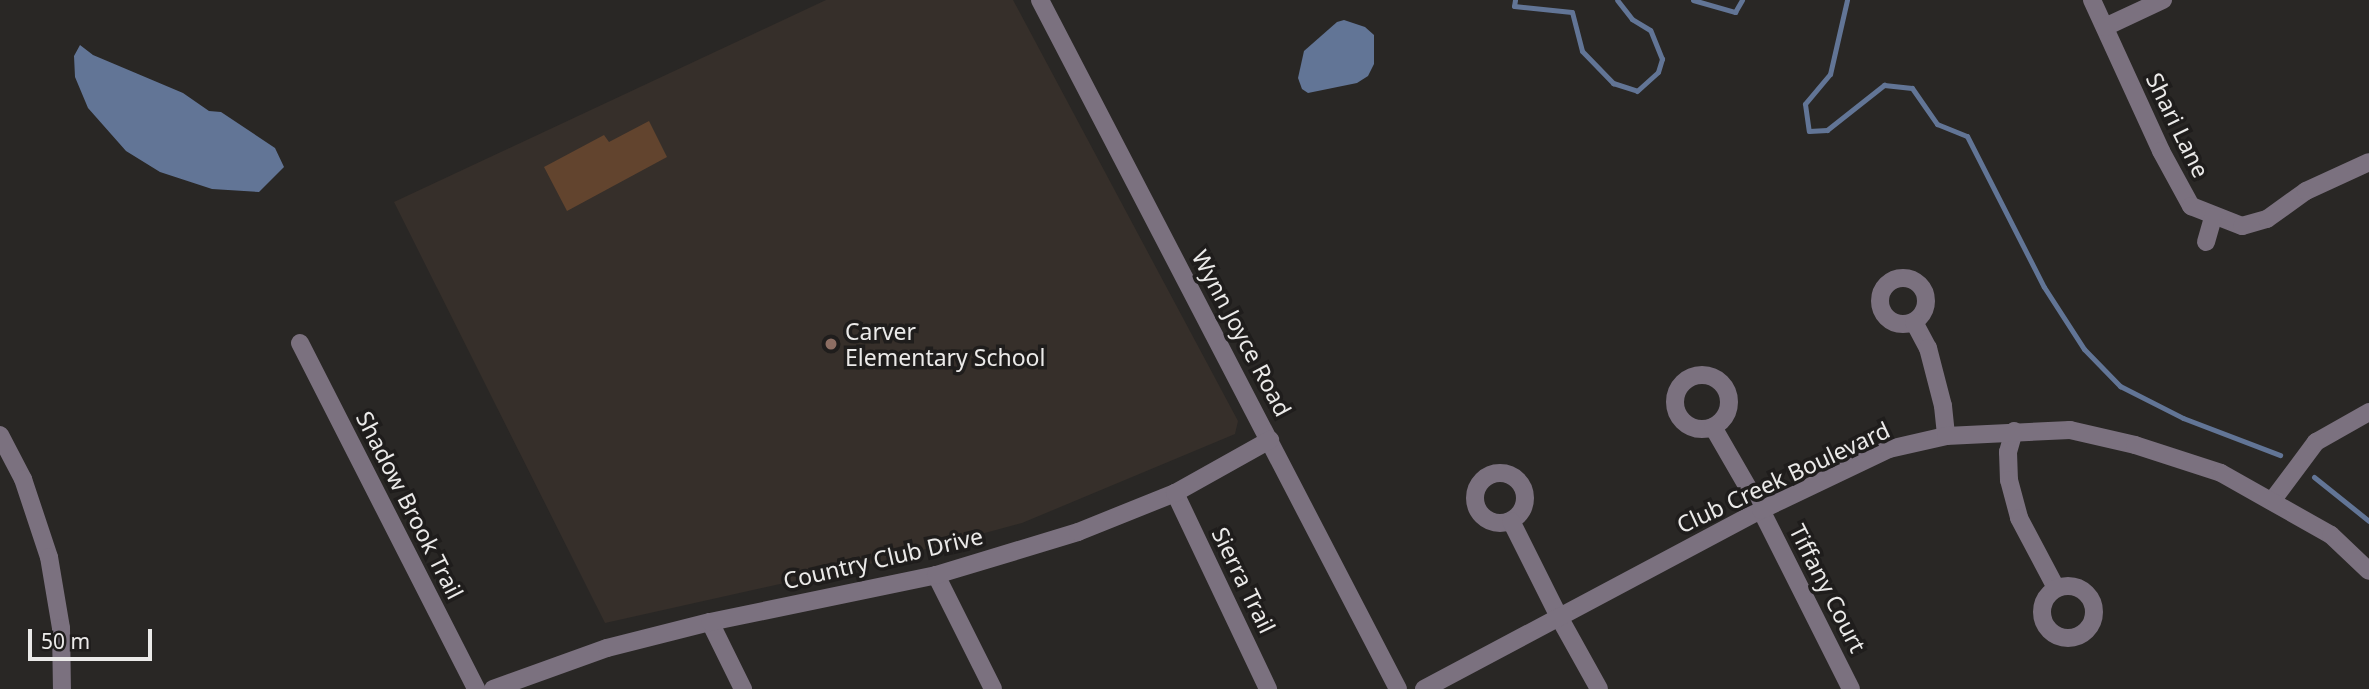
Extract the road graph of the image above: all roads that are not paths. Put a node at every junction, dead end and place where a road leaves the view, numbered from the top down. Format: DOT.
graph roads {
  1 [pos="1040,0"];
  2 [pos="2092,0"];
  3 [pos="2163,0"];
  4 [pos="2105,27"];
  5 [pos="2369,162"];
  6 [pos="2214,217"];
  7 [pos="2206,242"];
  8 [pos="1914,322"];
  9 [pos="300,343"];
  10 [pos="2369,412"];
  11 [pos="1713,427"];
  12 [pos="2014,431"];
  13 [pos="1946,436"];
  14 [pos="1270,440"];
  15 [pos="2,442"];
  16 [pos="1175,493"];
  17 [pos="2272,501"];
  18 [pos="1761,510"];
  19 [pos="1511,521"];
  20 [pos="2369,571"];
  21 [pos="936,575"];
  22 [pos="2056,589"];
  23 [pos="1559,617"];
  24 [pos="710,622"];
  25 [pos="62,689"];
  26 [pos="476,689"];
  27 [pos="493,689"];
  28 [pos="744,689"];
  29 [pos="993,689"];
  30 [pos="1268,689"];
  31 [pos="1398,689"];
  32 [pos="1424,689"];
  33 [pos="1599,689"];
  34 [pos="1851,689"];
  1 -- 14 [label="street, Wynn Joyce Road"];
  2 -- 4 [label="street, Shari Lane"];
  3 -- 4 [label="street"];
  4 -- 6 [label="street, Shari Lane"];
  5 -- 6 [label="street, Shari Lane"];
  6 -- 7 [label="street"];
  8 -- 13 [label="street"];
  9 -- 26 [label="street, Shadow Brook Trail"];
  10 -- 17 [label="street"];
  11 -- 18 [label="street, Tiffany Court"];
  12 -- 13 [label="street, Club Creek Boulevard"];
  12 -- 17 [label="street, Club Creek Boulevard"];
  12 -- 22 [label="street"];
  13 -- 18 [label="street, Club Creek Boulevard"];
  14 -- 16 [label="street, Country Club Drive"];
  14 -- 31 [label="street, Wynn Joyce Road"];
  15 -- 25 [label="street"];
  16 -- 21 [label="street, Country Club Drive"];
  16 -- 30 [label="street, Sierra Trail"];
  17 -- 20 [label="street, Club Creek Boulevard"];
  18 -- 23 [label="street, Club Creek Boulevard"];
  18 -- 34 [label="street, Tiffany Court"];
  19 -- 23 [label="street"];
  21 -- 24 [label="street, Country Club Drive"];
  21 -- 29 [label="street"];
  23 -- 32 [label="street, Club Creek Boulevard"];
  23 -- 33 [label="street"];
  24 -- 27 [label="street, Country Club Drive"];
  24 -- 28 [label="street"];
}
